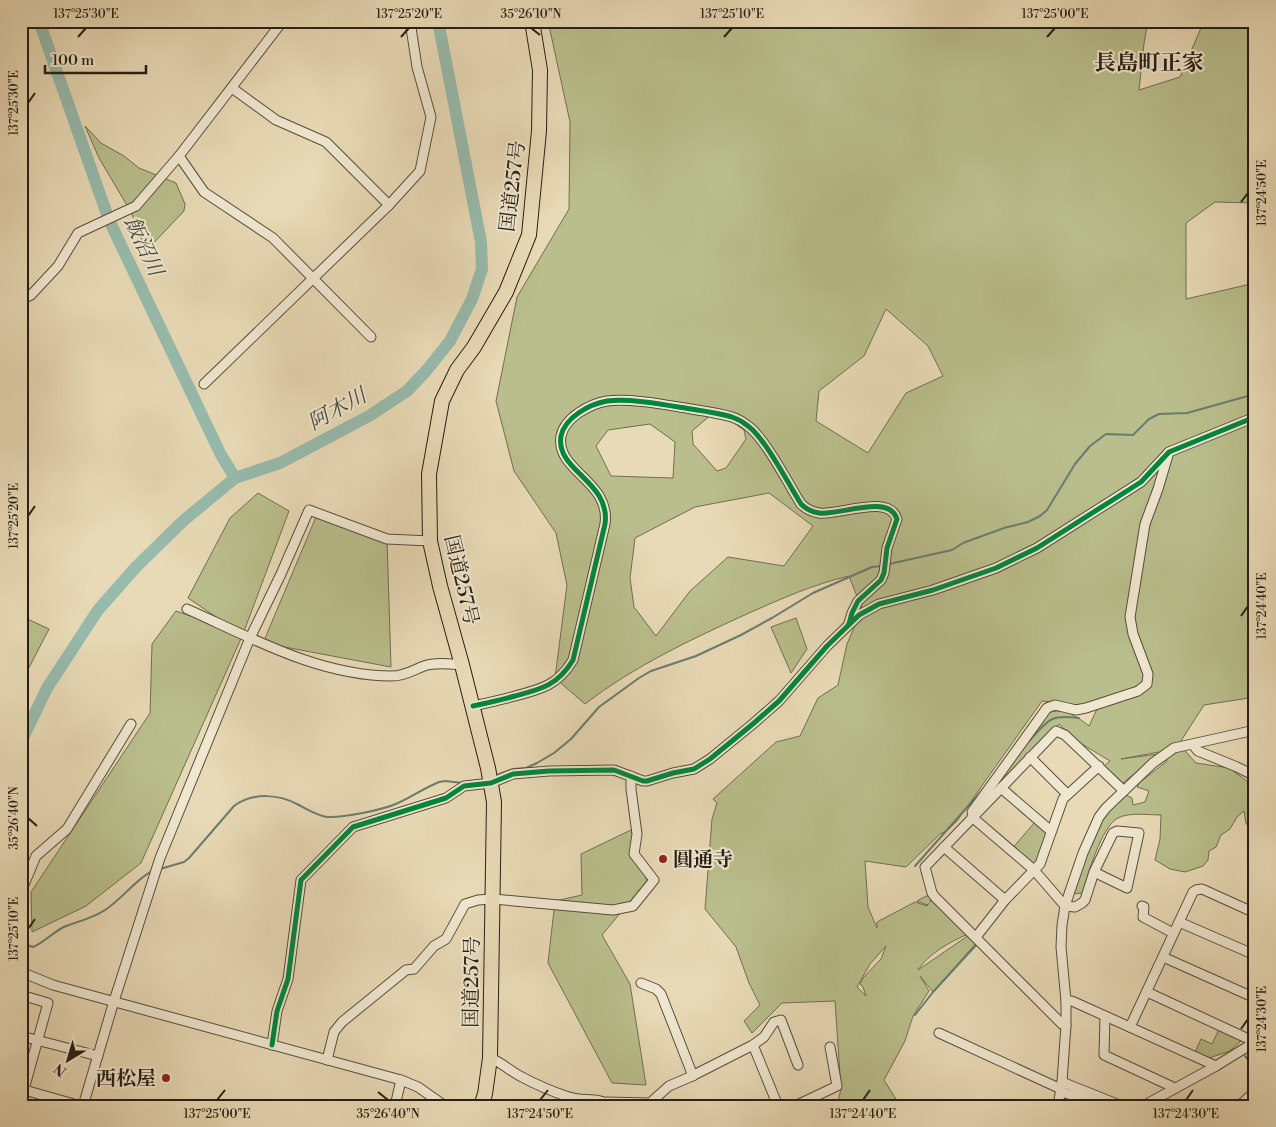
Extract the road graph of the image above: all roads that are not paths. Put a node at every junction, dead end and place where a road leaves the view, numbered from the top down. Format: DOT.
graph roads {
  1 [pos="355,21"];
  2 [pos="410,21"];
  3 [pos="532,21"];
  4 [pos="279,22"];
  5 [pos="232,88"];
  6 [pos="179,156"];
  7 [pos="389,205"];
  8 [pos="314,278"];
  9 [pos="22,296"];
  10 [pos="371,337"];
  11 [pos="204,384"];
  12 [pos="1255,417"];
  13 [pos="1169,452"];
  14 [pos="430,541"];
  15 [pos="187,609"];
  16 [pos="849,624"];
  17 [pos="250,638"];
  18 [pos="462,665"];
  19 [pos="473,706"];
  20 [pos="131,724"];
  21 [pos="1255,730"];
  22 [pos="1193,745"];
  23 [pos="1030,757"];
  24 [pos="1099,766"];
  25 [pos="631,776"];
  26 [pos="1255,776"];
  27 [pos="491,783"];
  28 [pos="1001,788"];
  29 [pos="1124,791"];
  30 [pos="1067,794"];
  31 [pos="972,817"];
  32 [pos="1051,832"];
  33 [pos="944,847"];
  34 [pos="1034,870"];
  35 [pos="1094,872"];
  36 [pos="21,892"];
  37 [pos="493,899"];
  38 [pos="1005,900"];
  39 [pos="1065,906"];
  40 [pos="1142,906"];
  41 [pos="1255,913"];
  42 [pos="1179,922"];
  43 [pos="1173,933"];
  44 [pos="976,937"];
  45 [pos="1255,955"];
  46 [pos="1163,957"];
  47 [pos="21,972"];
  48 [pos="641,983"];
  49 [pos="1147,992"];
  50 [pos="21,995"];
  51 [pos="1255,998"];
  52 [pos="114,1001"];
  53 [pos="1066,1001"];
  54 [pos="1105,1016"];
  55 [pos="1066,1025"];
  56 [pos="1130,1027"];
  57 [pos="939,1033"];
  58 [pos="21,1036"];
  59 [pos="38,1040"];
  60 [pos="1255,1042"];
  61 [pos="272,1045"];
  62 [pos="754,1045"];
  63 [pos="830,1047"];
  64 [pos="98,1056"];
  65 [pos="490,1058"];
  66 [pos="327,1060"];
  67 [pos="798,1066"];
  68 [pos="1216,1066"];
  69 [pos="693,1076"];
  70 [pos="401,1080"];
  71 [pos="1061,1088"];
  72 [pos="1175,1088"];
  73 [pos="23,1089"];
  74 [pos="1253,1098"];
  75 [pos="21,1100"];
  76 [pos="608,1104"];
  77 [pos="82,1106"];
  78 [pos="395,1106"];
  79 [pos="445,1106"];
  80 [pos="482,1106"];
  81 [pos="778,1106"];
  82 [pos="795,1106"];
  83 [pos="1058,1106"];
  84 [pos="1101,1106"];
  85 [pos="1122,1106"];
  86 [pos="1143,1106"];
  87 [pos="1238,1106"];
  1 -- 4 [label="street"];
  2 -- 7 [label="street"];
  3 -- 14 [label="highway, 国道257号"];
  4 -- 5 [label="street"];
  5 -- 6 [label="street"];
  5 -- 7 [label="street"];
  6 -- 8 [label="street"];
  6 -- 9 [label="street"];
  7 -- 8 [label="street"];
  8 -- 10 [label="street"];
  8 -- 11 [label="street"];
  12 -- 13 [label="street"];
  13 -- 16 [label="street"];
  13 -- 31 [label="street"];
  14 -- 17 [label="street"];
  14 -- 18 [label="highway, 国道257号"];
  15 -- 17 [label="street"];
  16 -- 19 [label="street"];
  16 -- 25 [label="street"];
  17 -- 18 [label="street"];
  17 -- 52 [label="street"];
  18 -- 19 [label="highway, 国道257号"];
  19 -- 27 [label="highway, 国道257号"];
  20 -- 36 [label="street"];
  21 -- 22 [label="street"];
  22 -- 26 [label="street"];
  22 -- 29 [label="street"];
  23 -- 24 [label="street"];
  23 -- 28 [label="street"];
  23 -- 30 [label="street"];
  24 -- 29 [label="street"];
  24 -- 30 [label="street"];
  25 -- 27 [label="street"];
  25 -- 37 [label="street"];
  27 -- 37 [label="highway, 国道257号"];
  27 -- 61 [label="street"];
  28 -- 31 [label="street"];
  28 -- 32 [label="street"];
  29 -- 39 [label="street"];
  30 -- 32 [label="street"];
  31 -- 33 [label="street"];
  31 -- 34 [label="street"];
  32 -- 34 [label="street"];
  33 -- 38 [label="street"];
  33 -- 44 [label="street"];
  34 -- 38 [label="street"];
  34 -- 39 [label="street"];
  35 -- 35 [label="street"];
  35 -- 39 [label="street"];
  37 -- 65 [label="highway, 国道257号"];
  37 -- 66 [label="street"];
  38 -- 44 [label="street"];
  39 -- 53 [label="street"];
  40 -- 43 [label="street"];
  41 -- 42 [label="street"];
  42 -- 43 [label="street"];
  42 -- 45 [label="street"];
  43 -- 46 [label="street"];
  44 -- 55 [label="street"];
  46 -- 49 [label="street"];
  46 -- 51 [label="street"];
  47 -- 52 [label="street"];
  48 -- 69 [label="street"];
  49 -- 56 [label="street"];
  49 -- 60 [label="street"];
  50 -- 59 [label="street"];
  52 -- 61 [label="street"];
  52 -- 64 [label="street"];
  53 -- 54 [label="street"];
  53 -- 55 [label="street"];
  54 -- 56 [label="street"];
  54 -- 72 [label="street"];
  55 -- 71 [label="street"];
  56 -- 68 [label="street"];
  57 -- 71 [label="street"];
  58 -- 59 [label="street"];
  59 -- 64 [label="street"];
  59 -- 73 [label="street"];
  60 -- 68 [label="street"];
  61 -- 66 [label="street"];
  62 -- 67 [label="street"];
  62 -- 69 [label="street"];
  62 -- 81 [label="street"];
  63 -- 82 [label="street"];
  64 -- 77 [label="street"];
  65 -- 76 [label="street"];
  65 -- 80 [label="highway, 国道257号"];
  66 -- 70 [label="street"];
  68 -- 72 [label="street"];
  69 -- 76 [label="street"];
  70 -- 78 [label="street"];
  70 -- 79 [label="street"];
  71 -- 83 [label="street"];
  71 -- 84 [label="street"];
  71 -- 85 [label="street"];
  72 -- 86 [label="street"];
  73 -- 75 [label="street"];
  73 -- 77 [label="street"];
  74 -- 87 [label="street"];
}
